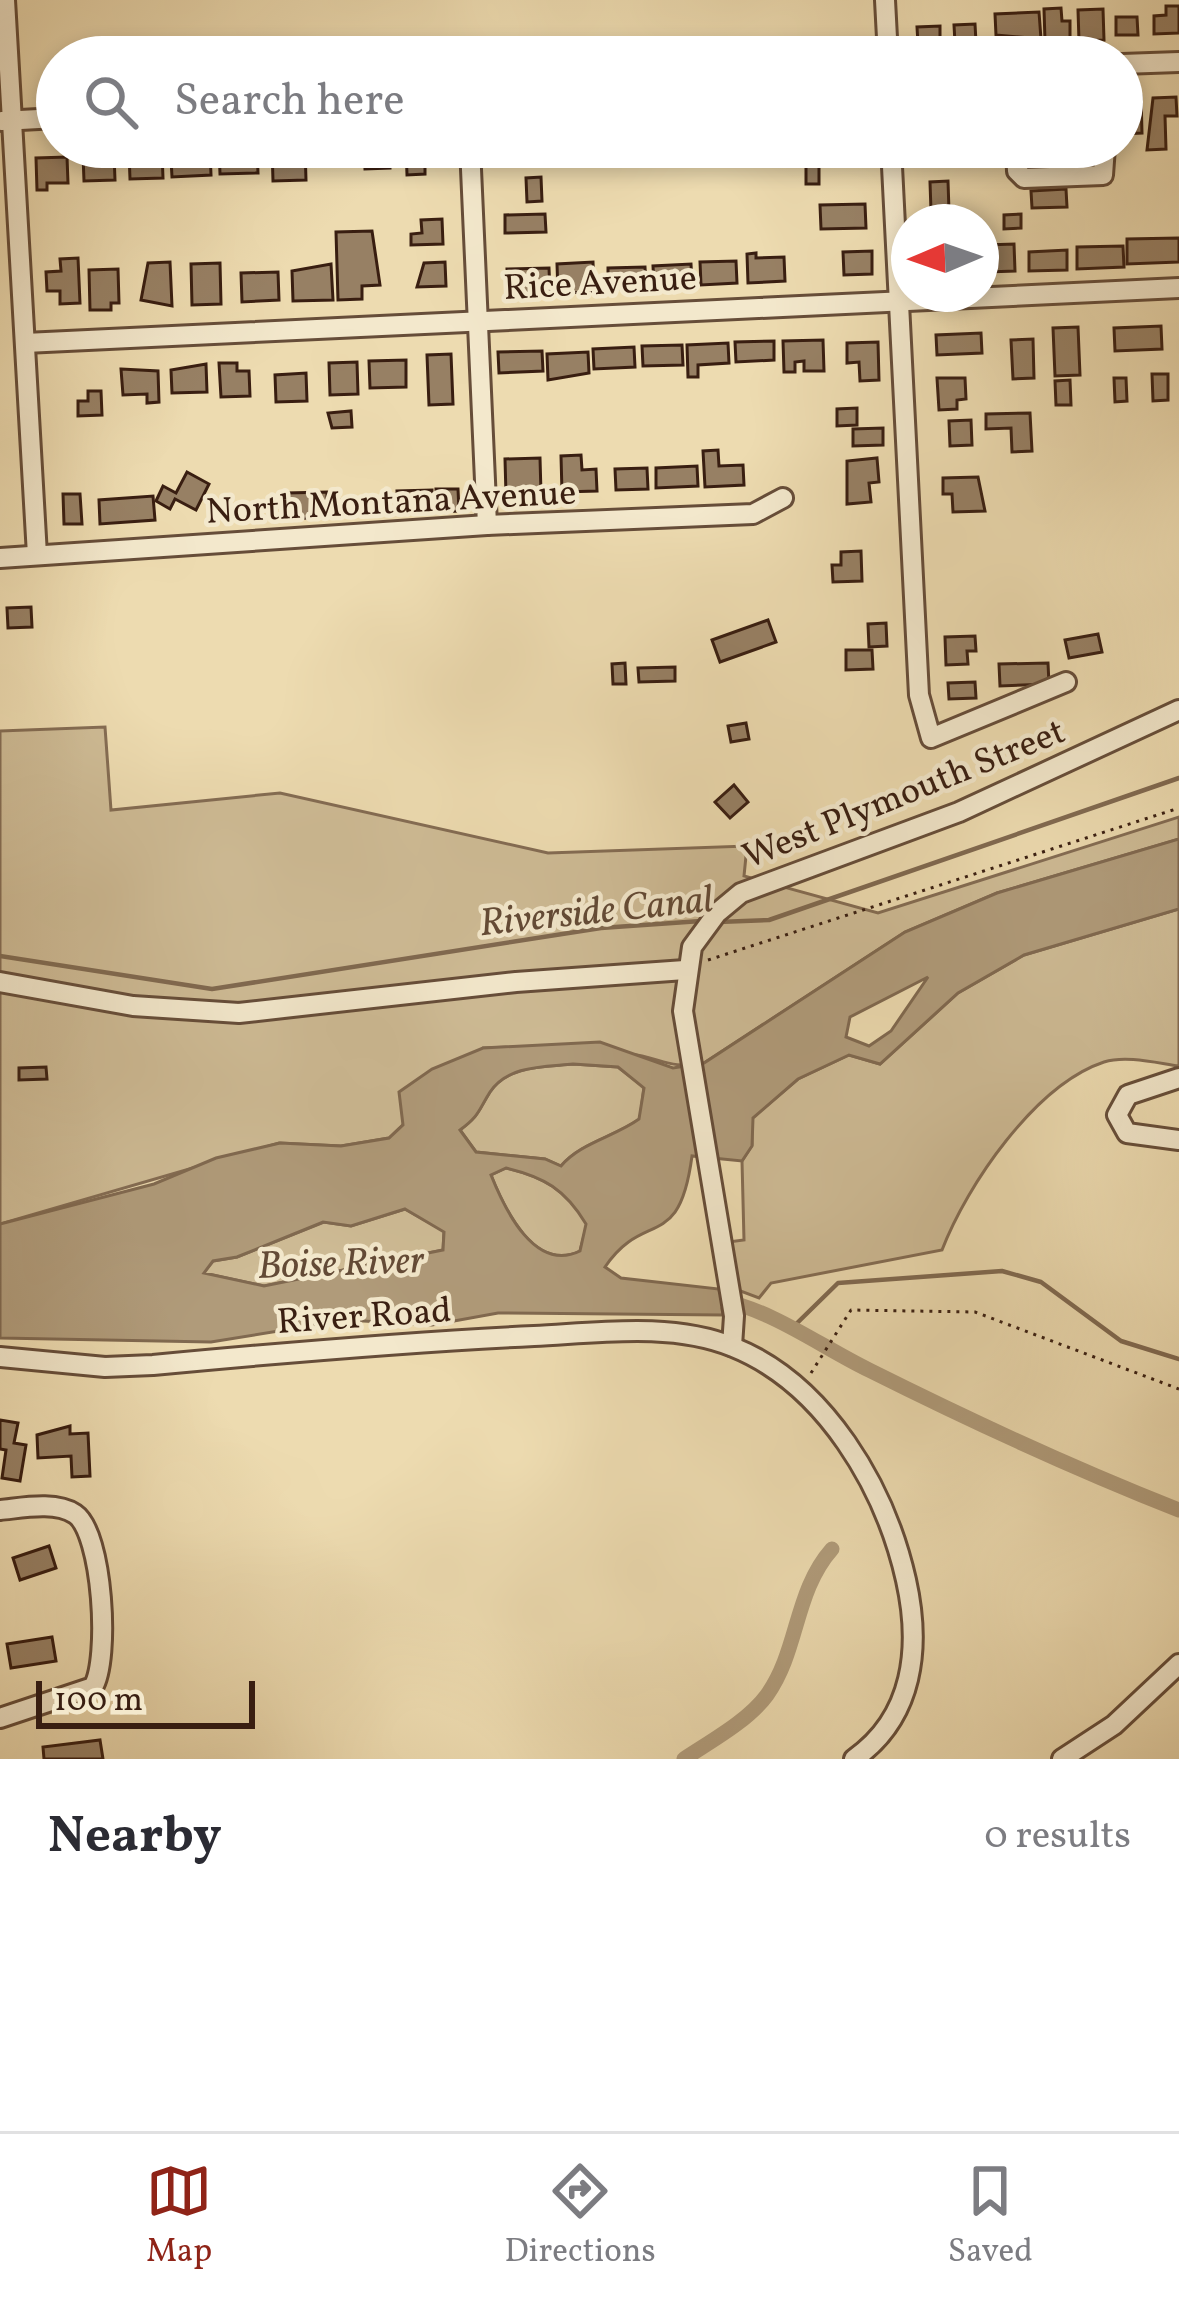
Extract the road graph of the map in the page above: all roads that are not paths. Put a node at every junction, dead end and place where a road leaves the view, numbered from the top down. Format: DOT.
graph roads {
  1 [pos="5,0"];
  2 [pos="885,0"];
  3 [pos="887,36"];
  4 [pos="1179,62"];
  5 [pos="1143,63"];
  6 [pos="36,119"];
  7 [pos="6,120"];
  8 [pos="471,168"];
  9 [pos="892,168"];
  10 [pos="1017,168"];
  11 [pos="1103,168"];
  12 [pos="894,204"];
  13 [pos="1179,288"];
  14 [pos="999,295"];
  15 [pos="891,299"];
  16 [pos="901,312"];
  17 [pos="478,320"];
  18 [pos="25,343"];
  19 [pos="783,498"];
  20 [pos="487,525"];
  21 [pos="37,555"];
  22 [pos="0,558"];
  23 [pos="1066,682"];
  24 [pos="1179,710"];
  25 [pos="685,970"];
  26 [pos="0,982"];
  27 [pos="1179,1078"];
  28 [pos="1179,1140"];
  29 [pos="732,1346"];
  30 [pos="0,1357"];
  31 [pos="0,1510"];
  32 [pos="1179,1664"];
  33 [pos="0,1718"];
  34 [pos="854,1759"];
  35 [pos="1062,1759"];
  1 -- 7 [label="street"];
  2 -- 3 [label="street"];
  4 -- 5 [label="street"];
  6 -- 7 [label="street"];
  7 -- 18 [label="street"];
  8 -- 17 [label="street"];
  9 -- 12 [label="street"];
  10 -- 11 [label="street"];
  13 -- 14 [label="street, Rice Avenue"];
  15 -- 17 [label="street, Rice Avenue"];
  16 -- 23 [label="street"];
  17 -- 18 [label="street, Rice Avenue"];
  17 -- 20 [label="street"];
  18 -- 21 [label="street"];
  19 -- 20 [label="street, North Montana Avenue"];
  20 -- 21 [label="street, North Montana Avenue"];
  21 -- 22 [label="street, North Montana Avenue"];
  24 -- 25 [label="street, West Plymouth Street"];
  25 -- 26 [label="street"];
  25 -- 29 [label="street, West Plymouth Street"];
  27 -- 28 [label="street"];
  29 -- 30 [label="street, River Road"];
  29 -- 34 [label="street"];
  31 -- 33 [label="street"];
  32 -- 35 [label="street"];
}
